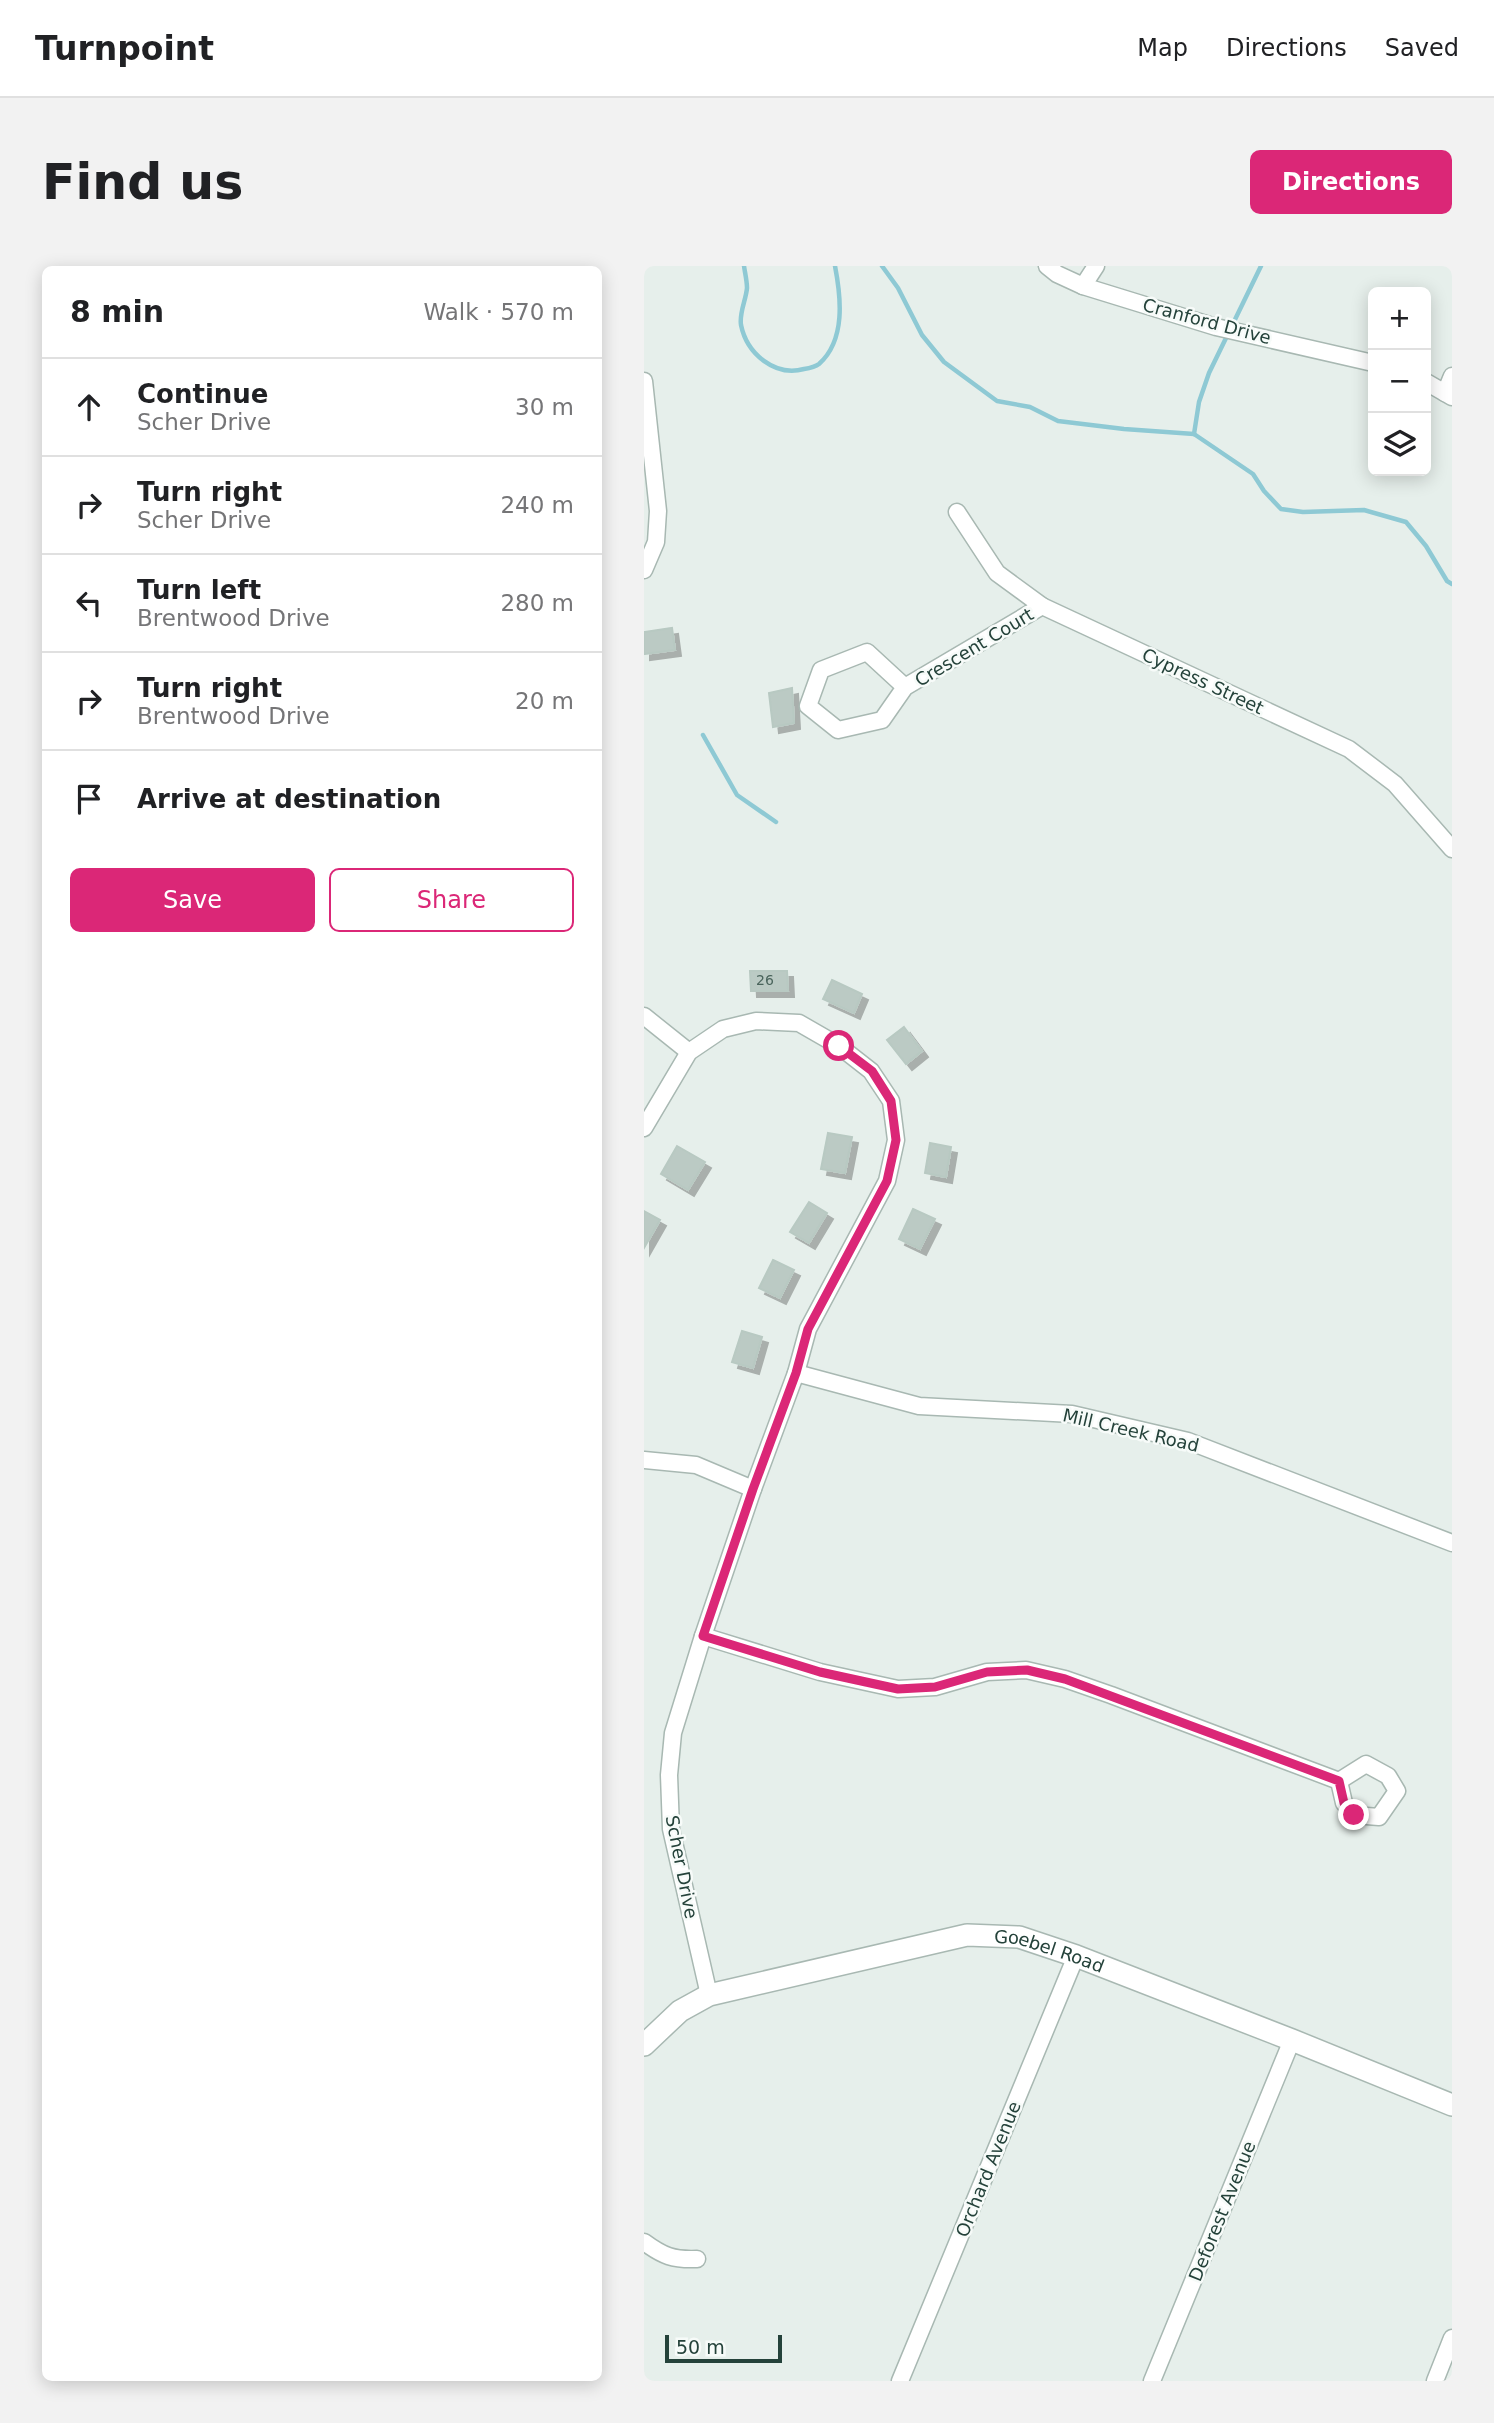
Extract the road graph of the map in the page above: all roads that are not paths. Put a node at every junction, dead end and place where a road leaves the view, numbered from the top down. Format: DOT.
graph roads {
  1 [pos="1046,266"];
  2 [pos="1096,266"];
  3 [pos="1083,286"];
  4 [pos="1368,362"];
  5 [pos="1452,376"];
  6 [pos="644,381"];
  7 [pos="1431,385"];
  8 [pos="1448,395"];
  9 [pos="957,512"];
  10 [pos="644,570"];
  11 [pos="1042,606"];
  12 [pos="905,687"];
  13 [pos="1452,849"];
  14 [pos="644,1016"];
  15 [pos="689,1052"];
  16 [pos="644,1128"];
  17 [pos="796,1373"];
  18 [pos="644,1460"];
  19 [pos="753,1489"];
  20 [pos="1452,1543"];
  21 [pos="703,1636"];
  22 [pos="1339,1781"];
  23 [pos="1076,1956"];
  24 [pos="709,1996"];
  25 [pos="1292,2040"];
  26 [pos="644,2045"];
  27 [pos="1452,2105"];
  28 [pos="644,2242"];
  29 [pos="696,2259"];
  30 [pos="1452,2338"];
  31 [pos="900,2381"];
  32 [pos="1152,2381"];
  33 [pos="1434,2381"];
  1 -- 3 [label="street, Cranford Drive"];
  2 -- 3 [label="street"];
  3 -- 4 [label="street, Cranford Drive"];
  5 -- 8 [label="street"];
  6 -- 10 [label="street"];
  7 -- 8 [label="street"];
  9 -- 11 [label="street, Cypress Street"];
  11 -- 12 [label="street, Crescent Court"];
  11 -- 13 [label="street, Cypress Street"];
  12 -- 12 [label="street, Crescent Court"];
  14 -- 15 [label="street"];
  15 -- 16 [label="street, Scher Drive"];
  15 -- 17 [label="street, Scher Drive"];
  17 -- 19 [label="street, Scher Drive"];
  17 -- 20 [label="street, Mill Creek Road"];
  18 -- 19 [label="street"];
  19 -- 21 [label="street, Scher Drive"];
  21 -- 22 [label="street"];
  21 -- 24 [label="street, Scher Drive"];
  23 -- 24 [label="street, Goebel Road"];
  23 -- 25 [label="street, Goebel Road"];
  23 -- 31 [label="street, Orchard Avenue"];
  24 -- 26 [label="street, Goebel Road"];
  25 -- 27 [label="street, Goebel Road"];
  25 -- 32 [label="street, Deforest Avenue"];
  28 -- 29 [label="street"];
  30 -- 33 [label="street"];
}
